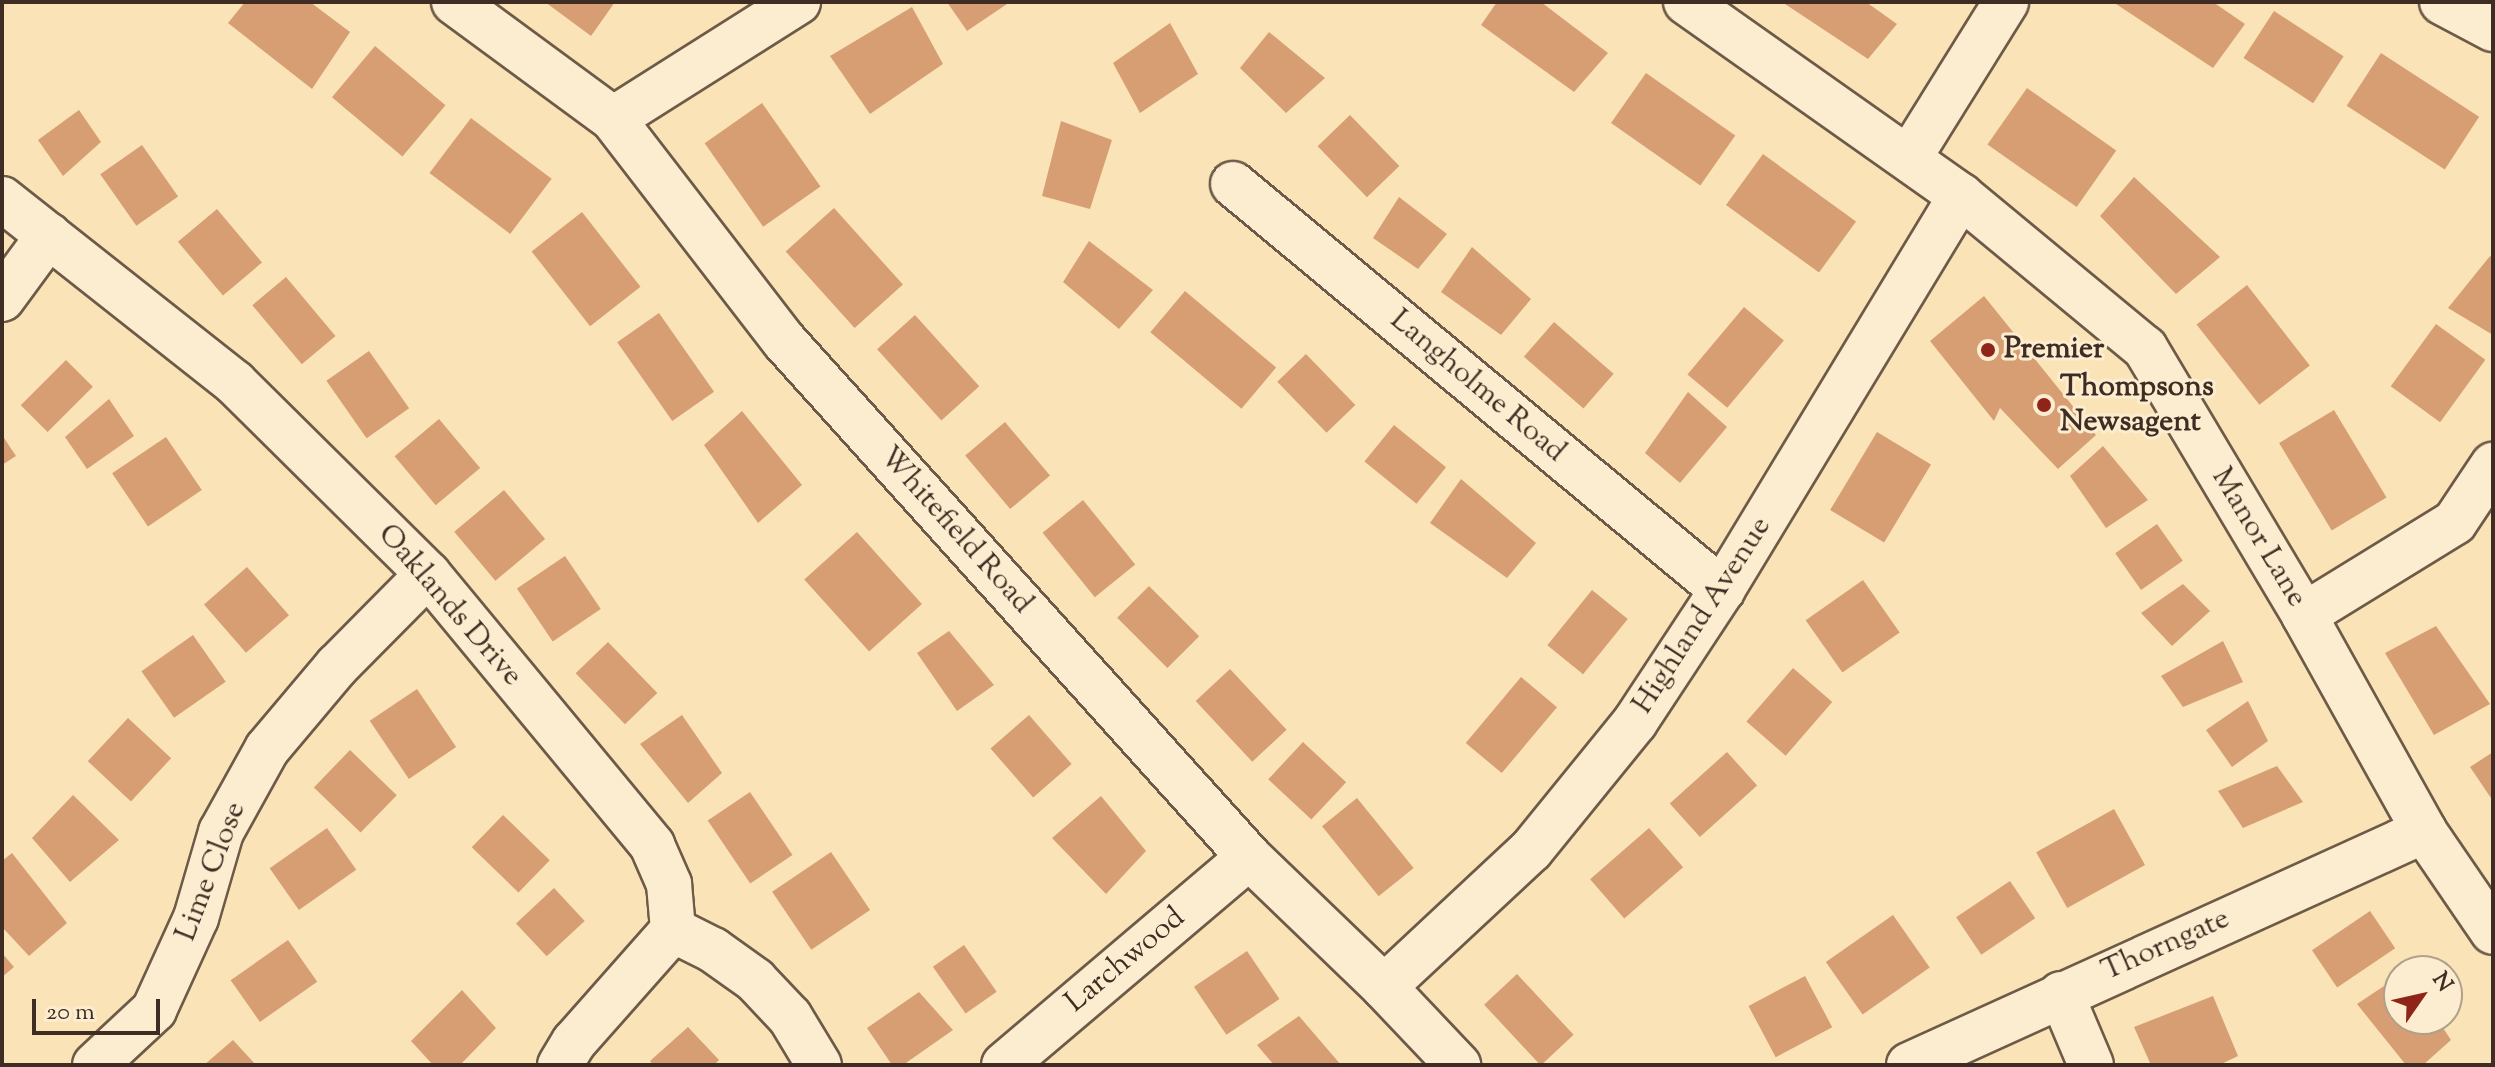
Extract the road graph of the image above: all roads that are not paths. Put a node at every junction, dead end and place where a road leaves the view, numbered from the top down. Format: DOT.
graph roads {
  1 [pos="454,2"];
  2 [pos="798,2"];
  3 [pos="1686,2"];
  4 [pos="2006,2"];
  5 [pos="2442,2"];
  6 [pos="2493,29"];
  7 [pos="613,119"];
  8 [pos="1909,158"];
  9 [pos="1233,184"];
  10 [pos="1961,196"];
  11 [pos="2,199"];
  12 [pos="49,235"];
  13 [pos="2,299"];
  14 [pos="2493,465"];
  15 [pos="428,574"];
  16 [pos="1722,590"];
  17 [pos="2304,615"];
  18 [pos="2424,831"];
  19 [pos="1249,857"];
  20 [pos="673,930"];
  21 [pos="2493,932"];
  22 [pos="1384,987"];
  23 [pos="2061,994"];
  24 [pos="95,1065"];
  25 [pos="560,1065"];
  26 [pos="819,1065"];
  27 [pos="1004,1065"];
  28 [pos="1458,1065"];
  29 [pos="1909,1065"];
  30 [pos="2091,1065"];
  1 -- 7 [label="street, Whitefield Road"];
  2 -- 7 [label="street"];
  3 -- 8 [label="street, Manor Lane"];
  4 -- 8 [label="street"];
  5 -- 6 [label="street"];
  7 -- 19 [label="street, Whitefield Road"];
  8 -- 10 [label="street, Manor Lane"];
  9 -- 16 [label="street, Langholme Road"];
  10 -- 16 [label="street, Highland Avenue"];
  10 -- 17 [label="street, Manor Lane"];
  11 -- 12 [label="street, Oaklands Drive"];
  12 -- 13 [label="street"];
  12 -- 15 [label="street, Oaklands Drive"];
  14 -- 17 [label="street"];
  15 -- 20 [label="street, Oaklands Drive"];
  15 -- 24 [label="street, Lime Close"];
  16 -- 22 [label="street, Highland Avenue"];
  17 -- 18 [label="street, Manor Lane"];
  18 -- 21 [label="street, Manor Lane"];
  18 -- 23 [label="street, Thorngate"];
  19 -- 22 [label="street, Whitefield Road"];
  19 -- 27 [label="street, Larchwood"];
  20 -- 25 [label="street"];
  20 -- 26 [label="street"];
  22 -- 28 [label="street, Whitefield Road"];
  23 -- 29 [label="street, Thorngate"];
  23 -- 30 [label="street"];
}
